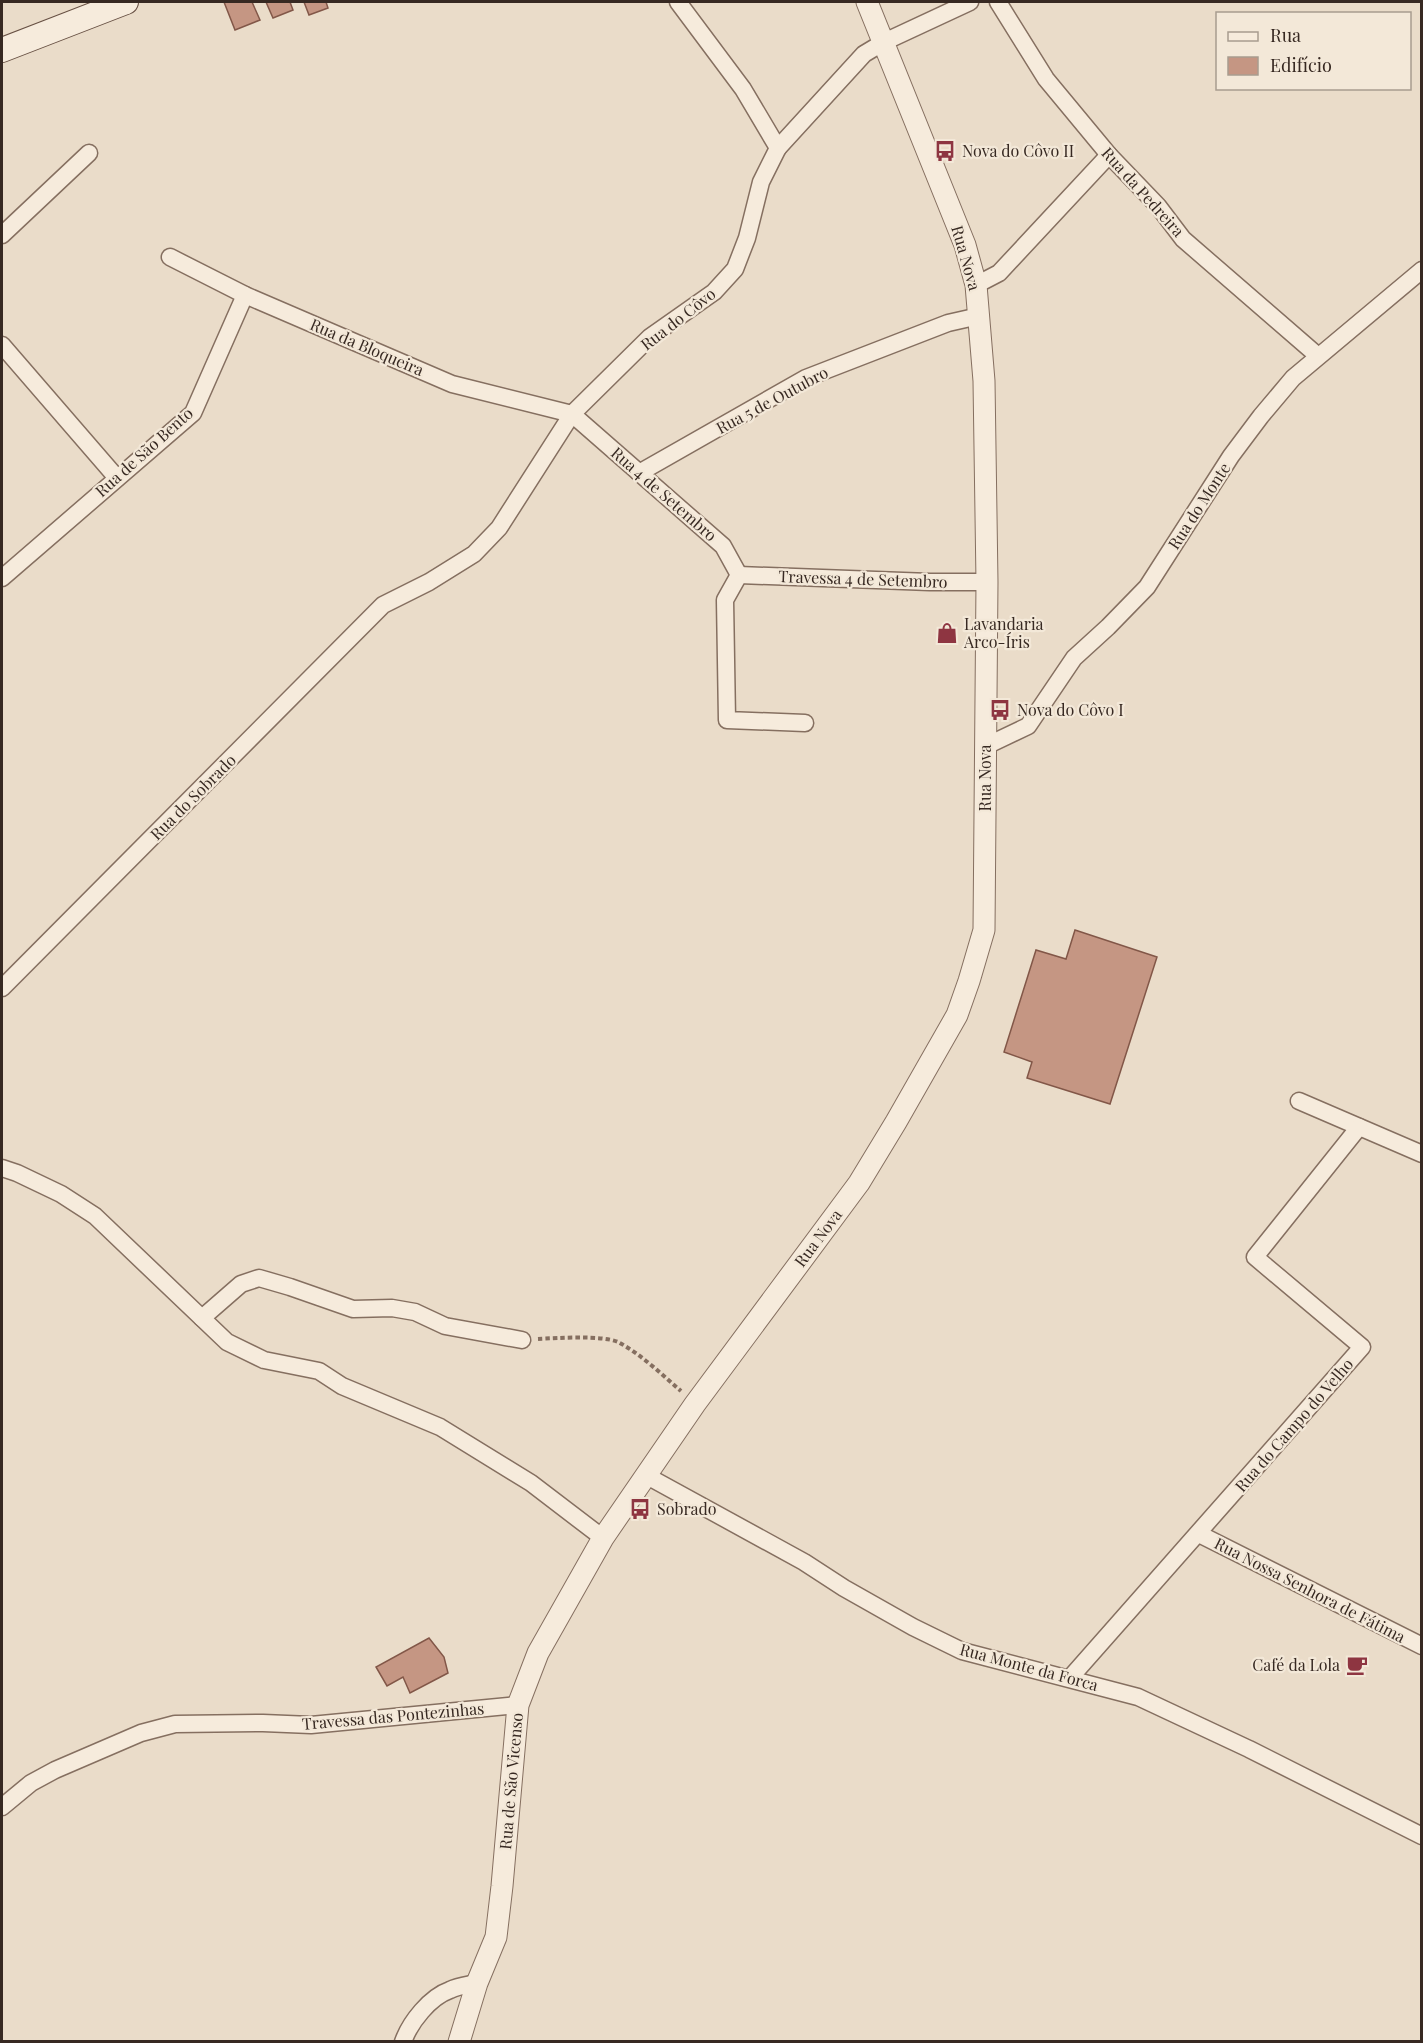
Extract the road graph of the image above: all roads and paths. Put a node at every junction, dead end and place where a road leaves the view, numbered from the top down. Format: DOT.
graph roads {
  1 [pos="126,2"];
  2 [pos="678,2"];
  3 [pos="867,2"];
  4 [pos="970,2"];
  5 [pos="998,2"];
  6 [pos="884,42"];
  7 [pos="2,50"];
  8 [pos="778,148"];
  9 [pos="89,153"];
  10 [pos="1109,155"];
  11 [pos="2,235"];
  12 [pos="170,257"];
  13 [pos="1422,270"];
  14 [pos="976,285"];
  15 [pos="244,295"];
  16 [pos="979,316"];
  17 [pos="2,345"];
  18 [pos="1318,356"];
  19 [pos="573,414"];
  20 [pos="639,473"];
  21 [pos="117,478"];
  22 [pos="739,575"];
  23 [pos="2,578"];
  24 [pos="987,582"];
  25 [pos="383,605"];
  26 [pos="805,723"];
  27 [pos="986,746"];
  28 [pos="2,988"];
  29 [pos="1299,1101"];
  30 [pos="1359,1126"];
  31 [pos="1422,1154"];
  32 [pos="2,1168"];
  33 [pos="202,1318"];
  34 [pos="522,1340"];
  35 [pos="695,1404"];
  36 [pos="647,1476"];
  37 [pos="1199,1534"];
  38 [pos="603,1538"];
  39 [pos="1422,1646"];
  40 [pos="1070,1678"];
  41 [pos="518,1704"];
  42 [pos="2,1807"];
  43 [pos="1422,1836"];
  44 [pos="477,1983"];
  45 [pos="403,2042"];
  46 [pos="459,2042"];
  1 -- 7 [label="main road"];
  2 -- 8 [label="street"];
  3 -- 6 [label="street, Rua Nova"];
  4 -- 6 [label="street, Rua do Côvo"];
  5 -- 10 [label="street, Rua da Pedreira"];
  6 -- 8 [label="street, Rua do Côvo"];
  6 -- 14 [label="street, Rua Nova"];
  8 -- 19 [label="street, Rua do Côvo"];
  9 -- 11 [label="street"];
  10 -- 14 [label="street"];
  10 -- 18 [label="street, Rua da Pedreira"];
  12 -- 15 [label="street, Rua da Bloqueira"];
  13 -- 18 [label="street, Rua do Monte"];
  14 -- 16 [label="street, Rua Nova"];
  15 -- 19 [label="street, Rua da Bloqueira"];
  15 -- 21 [label="street, Rua de São Bento"];
  16 -- 20 [label="street, Rua 5 de Outubro"];
  16 -- 24 [label="street, Rua Nova"];
  17 -- 21 [label="street"];
  18 -- 27 [label="street, Rua do Monte"];
  19 -- 20 [label="street, Rua 4 de Setembro"];
  19 -- 25 [label="street, Rua do Côvo"];
  20 -- 22 [label="street, Rua 4 de Setembro"];
  21 -- 23 [label="street, Rua de São Bento"];
  22 -- 24 [label="street, Travessa 4 de Setembro"];
  22 -- 26 [label="street"];
  24 -- 27 [label="street, Rua Nova"];
  25 -- 28 [label="street, Rua do Sobrado"];
  27 -- 35 [label="street, Rua Nova"];
  29 -- 30 [label="street"];
  30 -- 31 [label="street"];
  30 -- 37 [label="street, Rua do Campo do Velho"];
  32 -- 33 [label="street"];
  33 -- 34 [label="street"];
  33 -- 38 [label="street"];
  34 -- 35 [label="path"];
  35 -- 36 [label="street, Rua Nova"];
  36 -- 38 [label="street, Rua de São Vicenso"];
  36 -- 40 [label="street, Rua Monte da Forca"];
  37 -- 39 [label="street, Rua Nossa Senhora de Fátima"];
  37 -- 40 [label="street, Rua do Campo do Velho"];
  38 -- 41 [label="street, Rua de São Vicenso"];
  40 -- 43 [label="street, Rua Monte da Forca"];
  41 -- 42 [label="street, Travessa das Pontezinhas"];
  41 -- 44 [label="street, Rua de São Vicenso"];
  44 -- 45 [label="street"];
  44 -- 46 [label="street, Rua de São Vicenso"];
}
